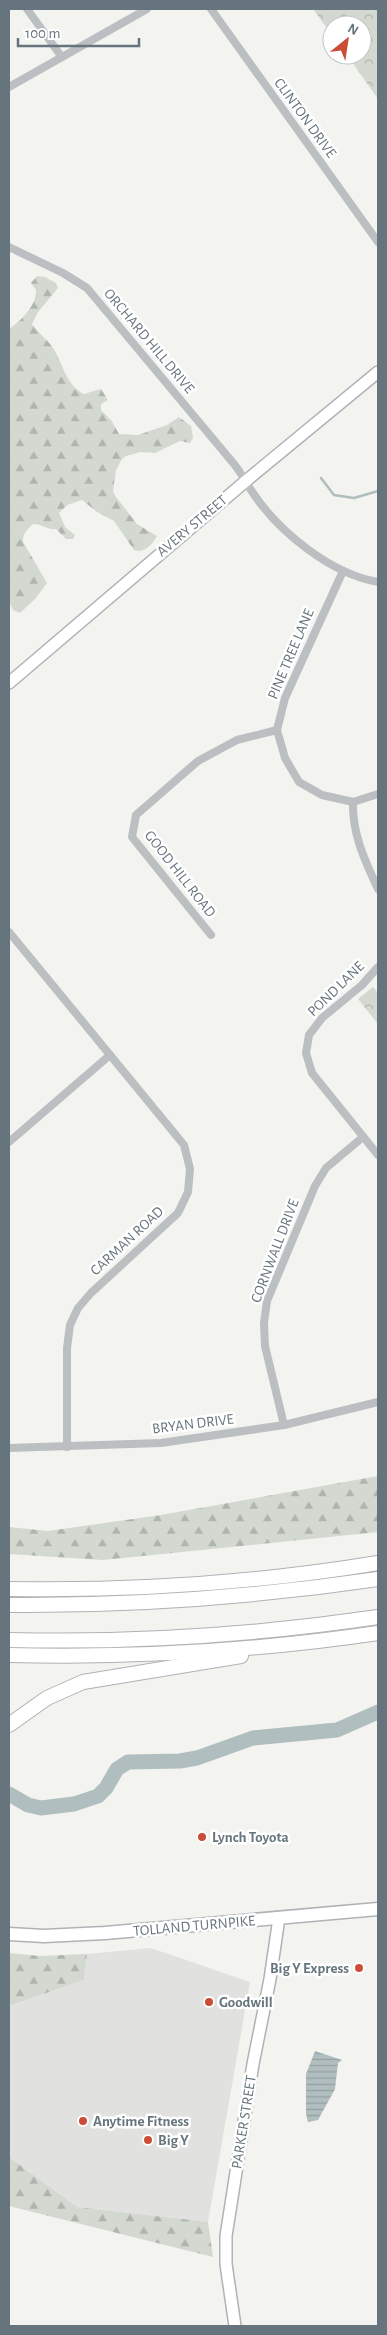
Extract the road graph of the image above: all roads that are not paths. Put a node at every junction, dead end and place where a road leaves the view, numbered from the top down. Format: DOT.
graph roads {
  1 [pos="27,9"];
  2 [pos="147,9"];
  3 [pos="211,9"];
  4 [pos="61,56"];
  5 [pos="9,87"];
  6 [pos="378,242"];
  7 [pos="9,247"];
  8 [pos="378,372"];
  9 [pos="247,480"];
  10 [pos="343,571"];
  11 [pos="378,582"];
  12 [pos="9,683"];
  13 [pos="277,730"];
  14 [pos="378,794"];
  15 [pos="353,802"];
  16 [pos="378,889"];
  17 [pos="9,931"];
  18 [pos="211,935"];
  19 [pos="378,967"];
  20 [pos="110,1055"];
  21 [pos="363,1137"];
  22 [pos="9,1142"];
  23 [pos="378,1155"];
  24 [pos="378,1402"];
  25 [pos="284,1425"];
  26 [pos="67,1447"];
  27 [pos="9,1448"];
  28 [pos="378,1563"];
  29 [pos="378,1579"];
  30 [pos="9,1589"];
  31 [pos="9,1605"];
  32 [pos="378,1617"];
  33 [pos="378,1632"];
  34 [pos="331,1639"];
  35 [pos="9,1640"];
  36 [pos="9,1656"];
  37 [pos="9,1725"];
  38 [pos="378,1909"];
  39 [pos="279,1918"];
  40 [pos="9,1934"];
  41 [pos="235,2326"];
  1 -- 4 [label="street"];
  2 -- 4 [label="street"];
  3 -- 6 [label="street, CLINTON DRIVE"];
  4 -- 5 [label="street"];
  7 -- 9 [label="street, ORCHARD HILL DRIVE"];
  8 -- 9 [label="main road, AVERY STREET"];
  9 -- 10 [label="street, ORCHARD HILL DRIVE"];
  9 -- 12 [label="main road, AVERY STREET"];
  10 -- 11 [label="street, ORCHARD HILL DRIVE"];
  10 -- 13 [label="street, PINE TREE LANE"];
  13 -- 15 [label="street, PINE TREE LANE"];
  13 -- 18 [label="street, GOOD HILL ROAD"];
  14 -- 15 [label="street"];
  15 -- 16 [label="street"];
  17 -- 20 [label="street, CARMAN ROAD"];
  19 -- 21 [label="street, POND LANE"];
  20 -- 22 [label="street"];
  20 -- 26 [label="street, CARMAN ROAD"];
  21 -- 23 [label="street, POND LANE"];
  21 -- 25 [label="street, CORNWALL DRIVE"];
  24 -- 25 [label="street, BRYAN DRIVE"];
  25 -- 26 [label="street, BRYAN DRIVE"];
  26 -- 27 [label="street, BRYAN DRIVE"];
  28 -- 30 [label="highway"];
  29 -- 31 [label="highway"];
  32 -- 35 [label="highway"];
  33 -- 34 [label="highway"];
  34 -- 36 [label="highway"];
  34 -- 37 [label="highway"];
  38 -- 39 [label="main road, TOLLAND TURNPIKE"];
  39 -- 40 [label="main road, TOLLAND TURNPIKE"];
  39 -- 41 [label="main road, PARKER STREET"];
}
